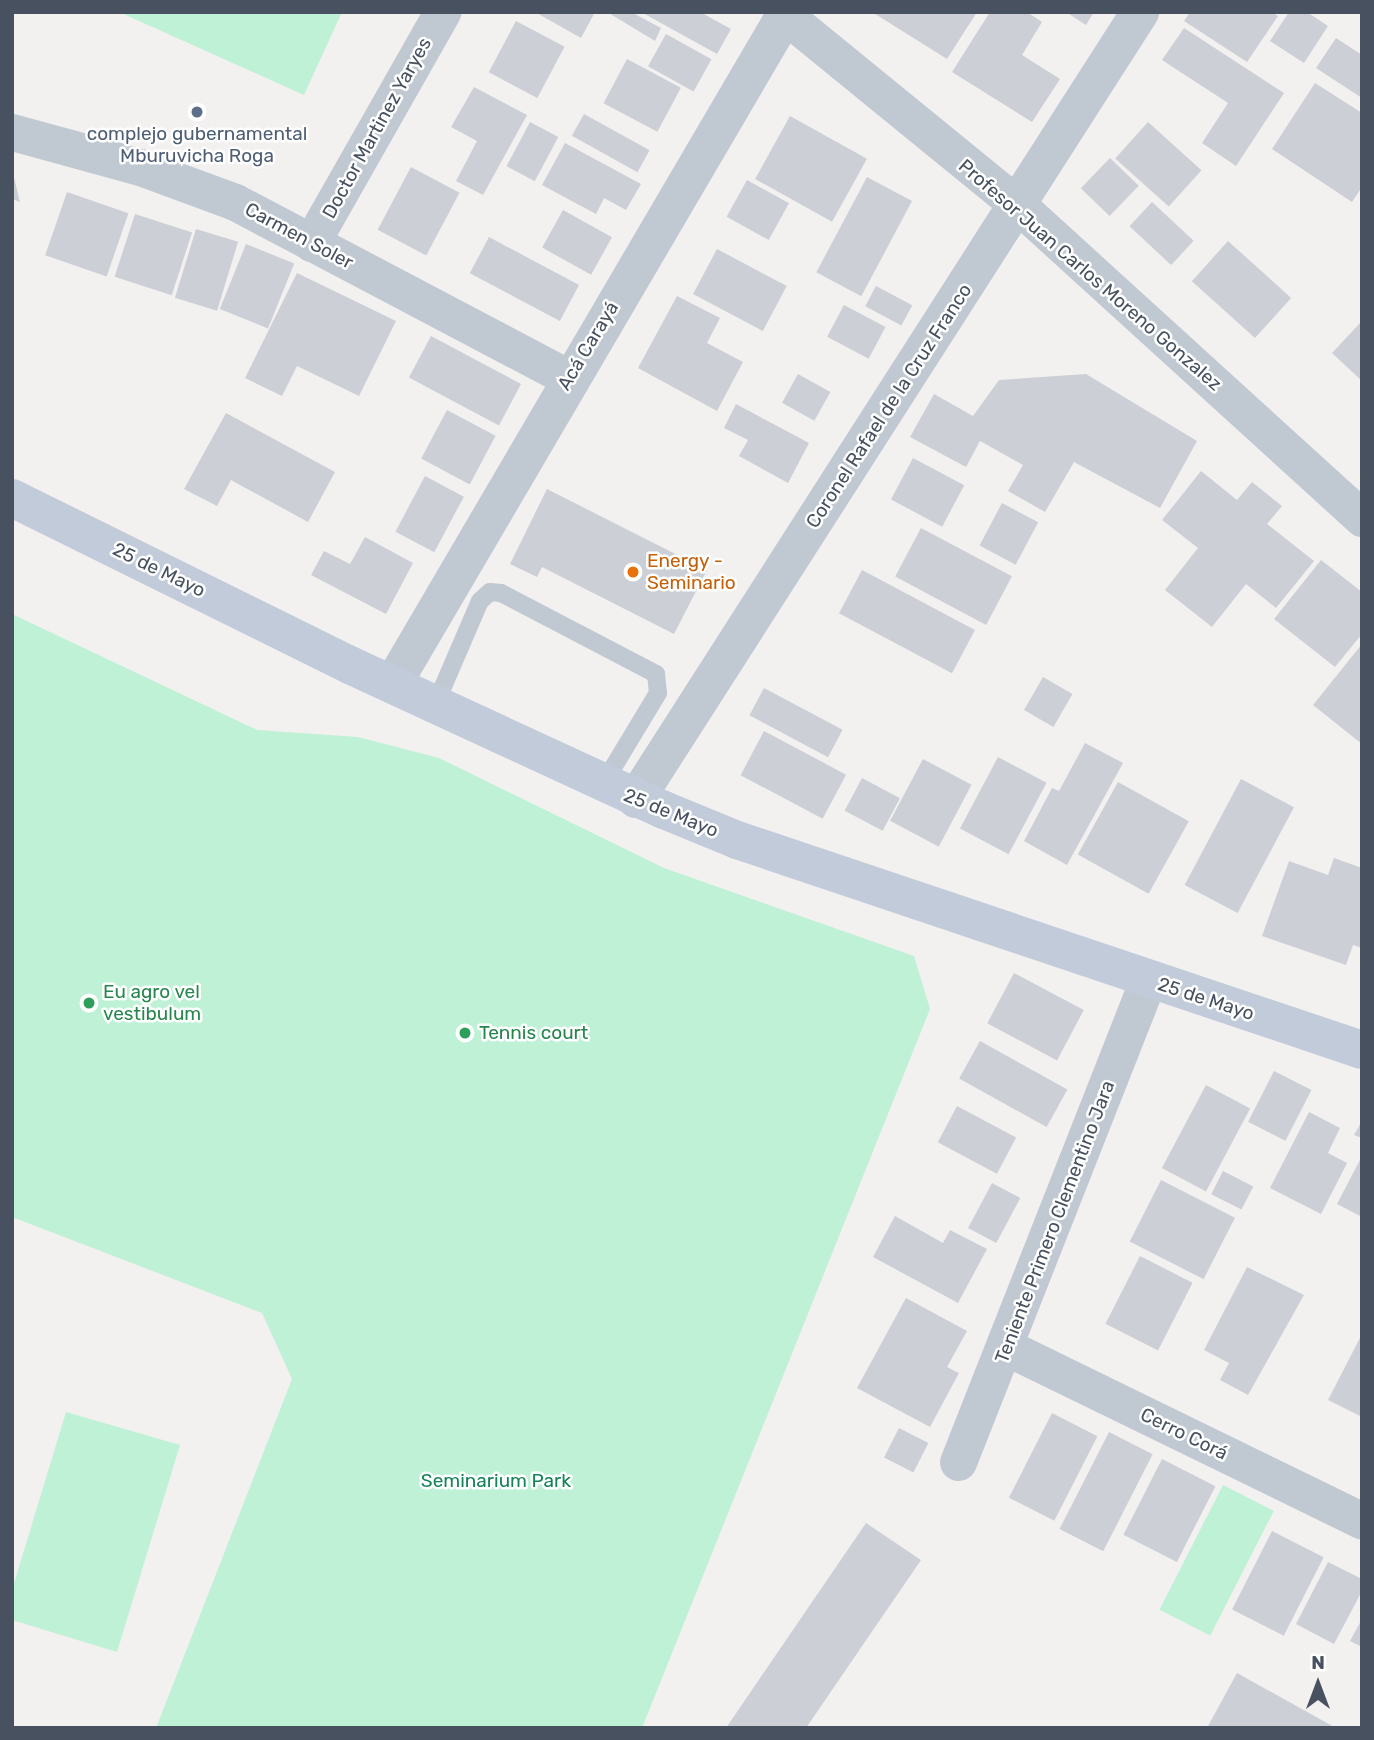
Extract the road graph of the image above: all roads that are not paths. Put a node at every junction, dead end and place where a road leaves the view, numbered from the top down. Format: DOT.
graph roads {
  1 [pos="442,12"];
  2 [pos="1140,12"];
  3 [pos="784,14"];
  4 [pos="12,132"];
  5 [pos="1018,206"];
  6 [pos="311,243"];
  7 [pos="569,379"];
  8 [pos="12,498"];
  9 [pos="1362,518"];
  10 [pos="462,599"];
  11 [pos="394,682"];
  12 [pos="436,703"];
  13 [pos="649,707"];
  14 [pos="684,723"];
  15 [pos="619,791"];
  16 [pos="1148,980"];
  17 [pos="1362,1050"];
  18 [pos="1006,1347"];
  19 [pos="958,1462"];
  20 [pos="1362,1521"];
  1 -- 6 [label="street, Doctor Martinez Yaryes"];
  2 -- 5 [label="street, Coronel Rafael de la Cruz Franco"];
  3 -- 5 [label="street, Profesor Juan Carlos Moreno Gonzalez"];
  3 -- 7 [label="street, Acá Carayá"];
  4 -- 6 [label="street, Carmen Soler"];
  5 -- 9 [label="street, Profesor Juan Carlos Moreno Gonzalez"];
  5 -- 14 [label="street, Coronel Rafael de la Cruz Franco"];
  6 -- 7 [label="street, Carmen Soler"];
  7 -- 10 [label="street, Acá Carayá"];
  8 -- 11 [label="main road, 25 de Mayo"];
  10 -- 11 [label="street, Acá Carayá"];
  10 -- 12 [label="lane"];
  10 -- 13 [label="lane"];
  11 -- 12 [label="main road, 25 de Mayo"];
  12 -- 15 [label="main road, 25 de Mayo"];
  13 -- 14 [label="lane"];
  13 -- 15 [label="lane"];
  14 -- 15 [label="street, Coronel Rafael de la Cruz Franco"];
  15 -- 16 [label="main road, 25 de Mayo"];
  16 -- 17 [label="main road, 25 de Mayo"];
  16 -- 18 [label="street, Teniente Primero Clementino Jara"];
  18 -- 19 [label="street, Teniente Primero Clementino Jara"];
  18 -- 20 [label="street, Cerro Corá"];
}
